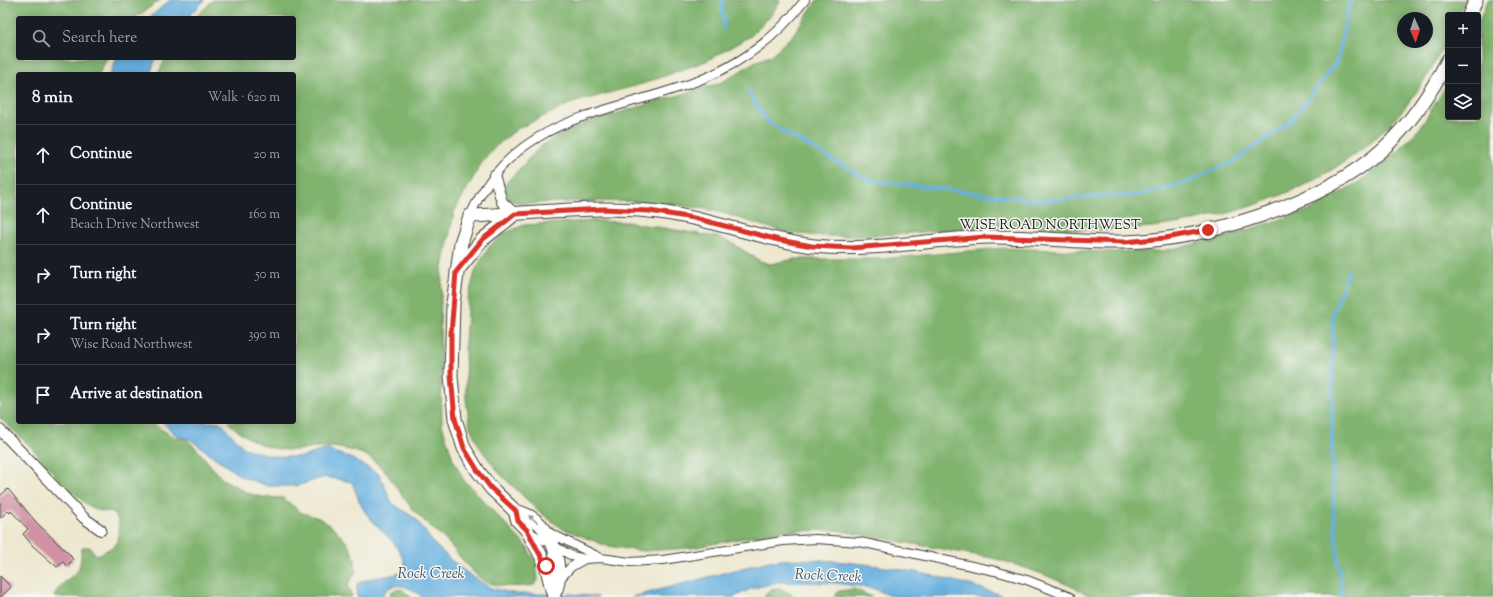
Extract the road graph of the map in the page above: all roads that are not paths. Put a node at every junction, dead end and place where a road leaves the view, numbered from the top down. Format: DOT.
graph roads {
  1 [pos="804,0"];
  2 [pos="1476,0"];
  3 [pos="1470,12"];
  4 [pos="1445,65"];
  5 [pos="494,175"];
  6 [pos="515,214"];
  7 [pos="470,216"];
  8 [pos="456,272"];
  9 [pos="0,430"];
  10 [pos="516,511"];
  11 [pos="101,530"];
  12 [pos="527,530"];
  13 [pos="548,532"];
  14 [pos="570,543"];
  15 [pos="555,547"];
  16 [pos="601,558"];
  17 [pos="585,559"];
  18 [pos="546,566"];
  19 [pos="556,590"];
  20 [pos="1070,597"];
  1 -- 5 [label="street"];
  2 -- 3 [label="street"];
  4 -- 6 [label="street, WISE ROAD NORTHWEST"];
  5 -- 6 [label="street"];
  5 -- 7 [label="street"];
  6 -- 7 [label="street, WISE ROAD NORTHWEST"];
  6 -- 8 [label="street"];
  7 -- 8 [label="street"];
  8 -- 10 [label="street"];
  9 -- 11 [label="street"];
  10 -- 12 [label="street"];
  13 -- 10 [label="street, one-way"];
  12 -- 15 [label="street"];
  12 -- 18 [label="street"];
  13 -- 14 [label="street"];
  13 -- 15 [label="street"];
  14 -- 15 [label="street"];
  14 -- 16 [label="street"];
  15 -- 17 [label="street"];
  15 -- 18 [label="street"];
  15 -- 19 [label="street"];
  16 -- 17 [label="street"];
  16 -- 20 [label="street"];
  17 -- 19 [label="street"];
  18 -- 19 [label="street"];
}
